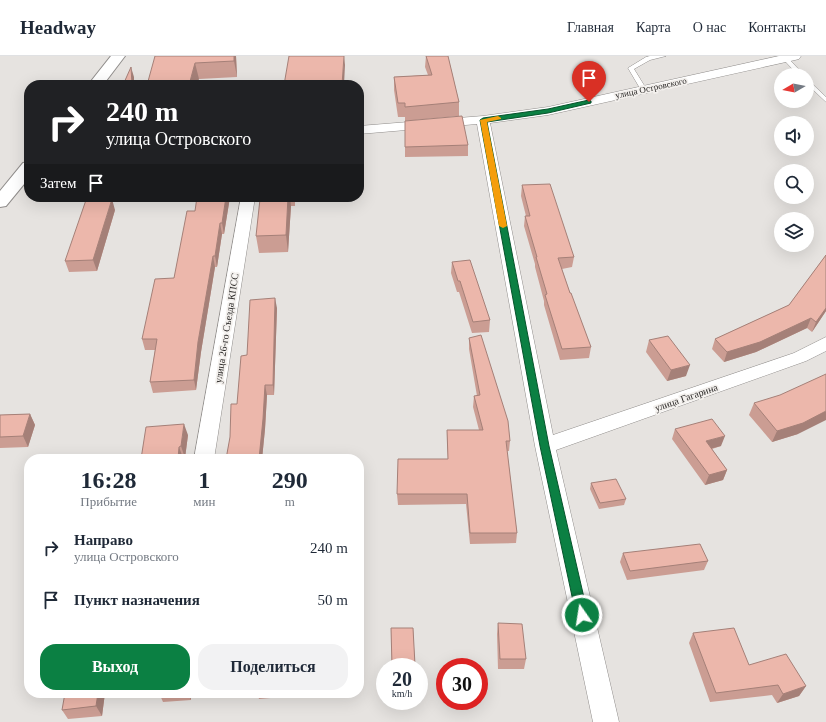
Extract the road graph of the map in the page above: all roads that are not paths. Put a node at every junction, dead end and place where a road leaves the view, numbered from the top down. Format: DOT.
graph roads {
  1 [pos="118,56"];
  2 [pos="663,56"];
  3 [pos="790,58"];
  4 [pos="796,68"];
  5 [pos="99,80"];
  6 [pos="814,88"];
  7 [pos="644,90"];
  8 [pos="826,100"];
  9 [pos="483,120"];
  10 [pos="364,130"];
  11 [pos="24,173"];
  12 [pos="0,202"];
  13 [pos="247,202"];
  14 [pos="826,344"];
  15 [pos="544,446"];
  16 [pos="205,454"];
  17 [pos="606,722"];
  1 -- 5 [label="main road"];
  2 -- 7 [label="lane"];
  3 -- 4 [label="lane"];
  3 -- 7 [label="street, улица Островского"];
  6 -- 8 [label="lane"];
  7 -- 9 [label="street, улица Островского"];
  9 -- 10 [label="street, улица Островского"];
  9 -- 15 [label="street"];
  11 -- 12 [label="main road"];
  13 -- 16 [label="street, улица 26-го Съезда КПСС"];
  14 -- 15 [label="street, улица Гагарина"];
  15 -- 17 [label="street"];
}
